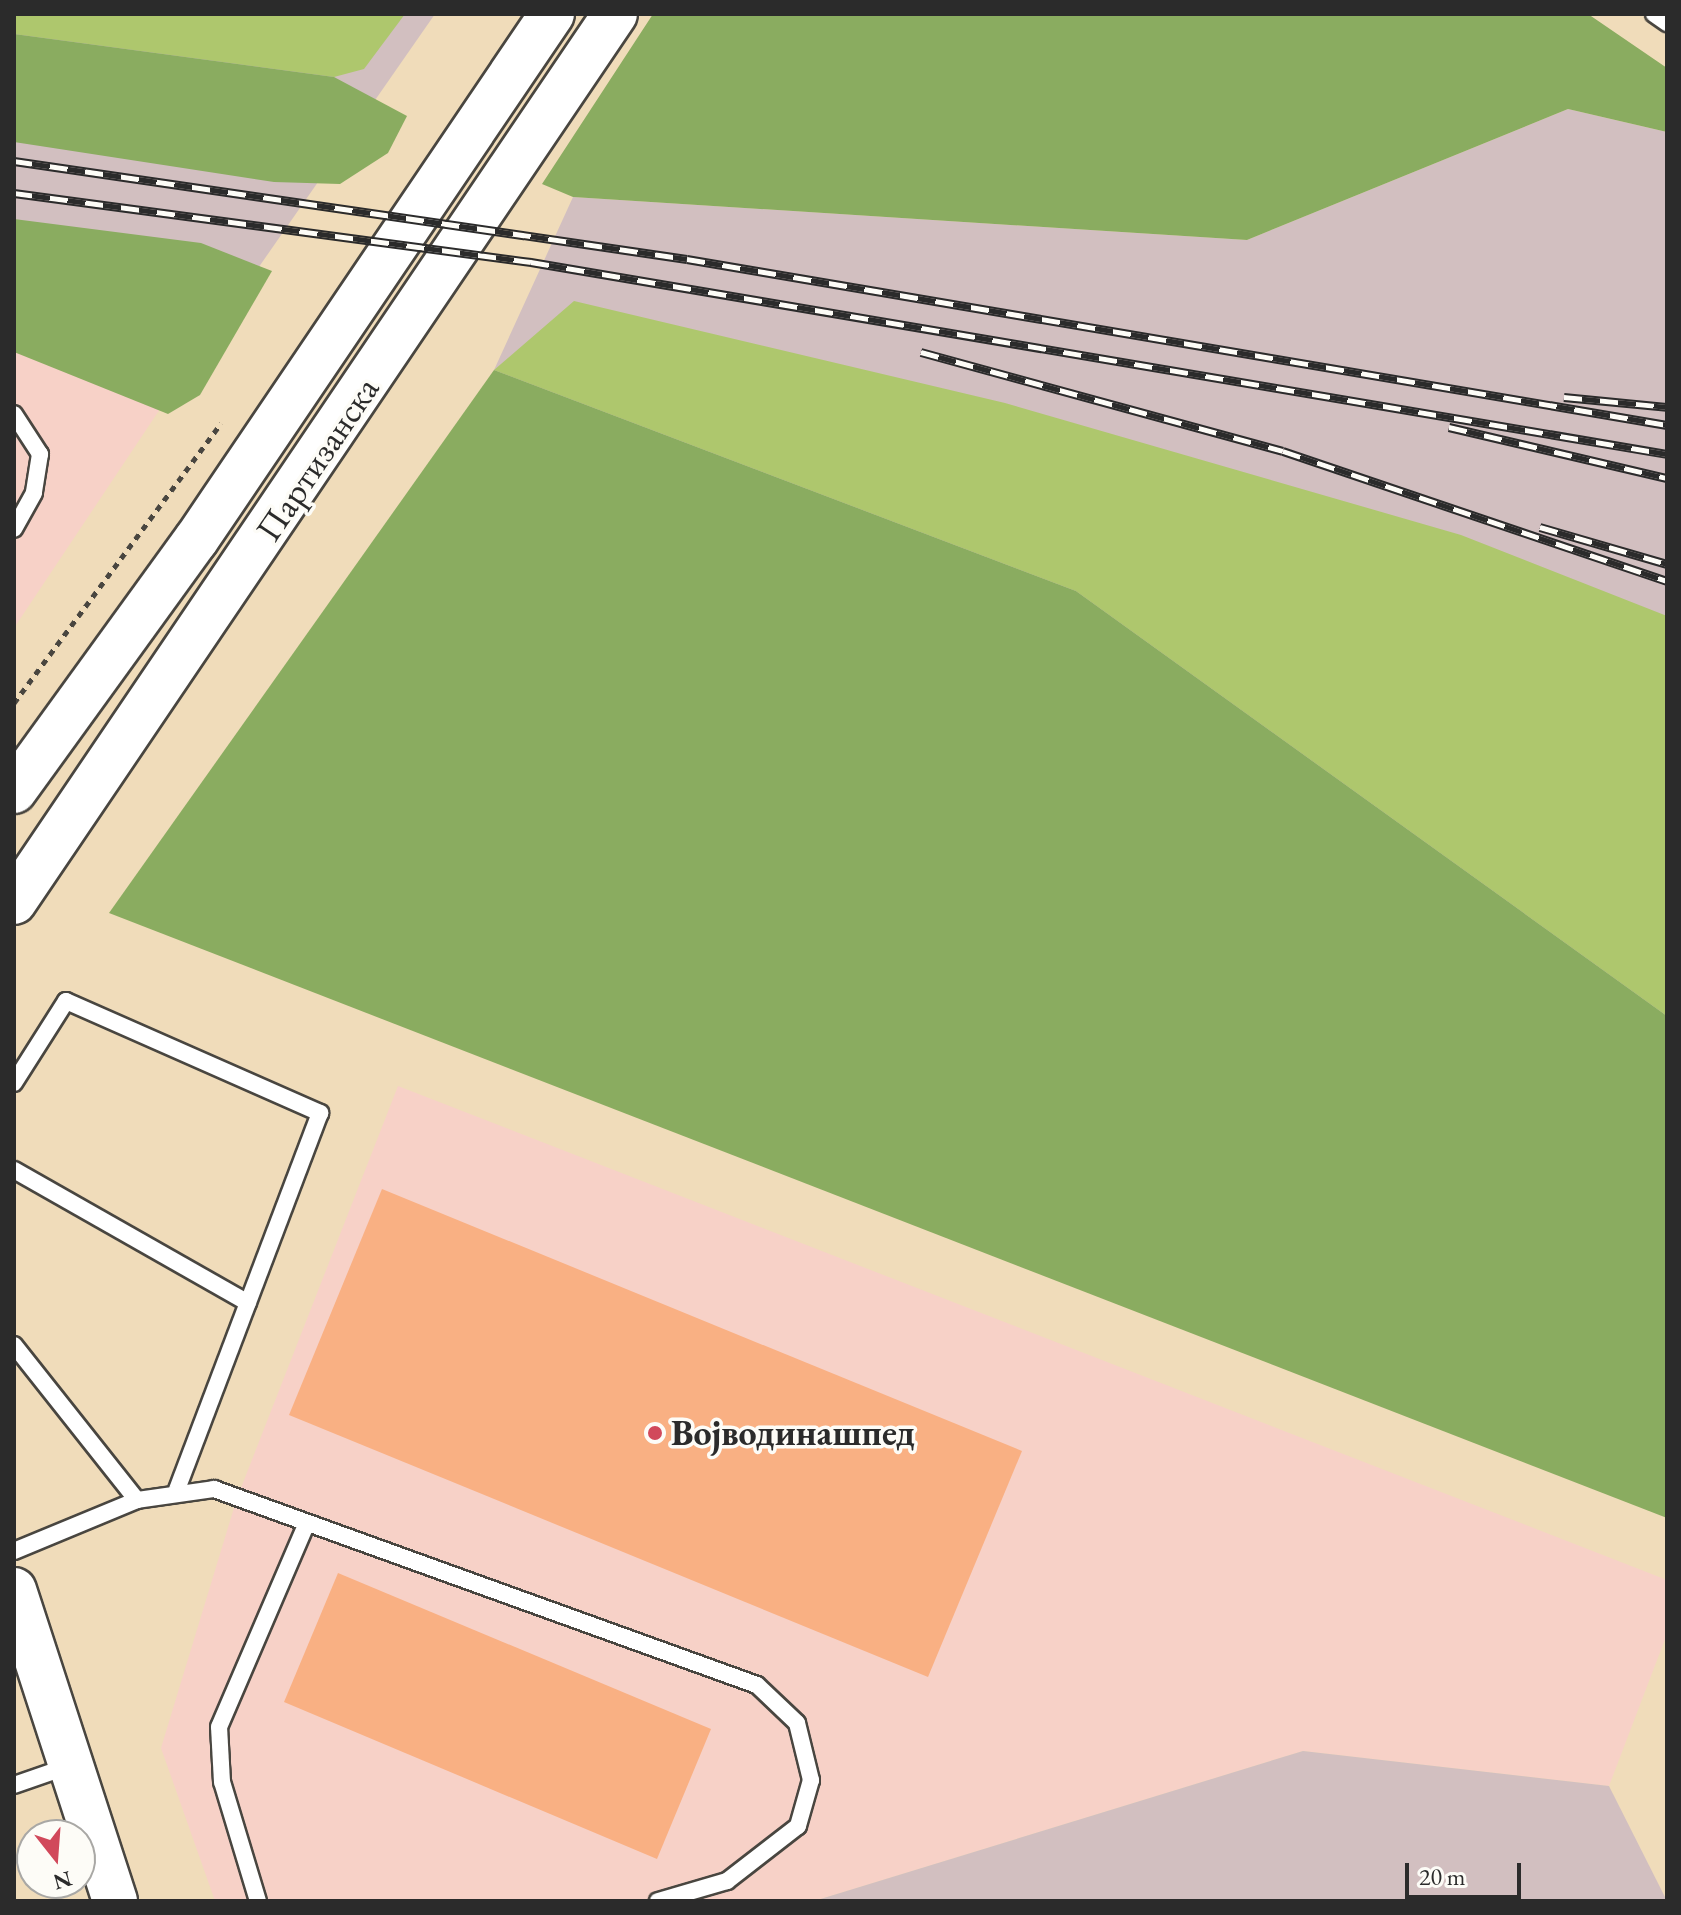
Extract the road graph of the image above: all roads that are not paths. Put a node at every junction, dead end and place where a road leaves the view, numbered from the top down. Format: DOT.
graph roads {
  1 [pos="552,14"];
  2 [pos="615,14"];
  3 [pos="1654,14"];
  4 [pos="1667,23"];
  5 [pos="14,414"];
  6 [pos="14,529"];
  7 [pos="14,791"];
  8 [pos="14,902"];
  9 [pos="14,1083"];
  10 [pos="14,1170"];
  11 [pos="248,1303"];
  12 [pos="14,1345"];
  13 [pos="177,1489"];
  14 [pos="137,1500"];
  15 [pos="307,1523"];
  16 [pos="14,1551"];
  17 [pos="14,1590"];
  18 [pos="69,1766"];
  19 [pos="14,1785"];
  20 [pos="115,1901"];
  21 [pos="258,1901"];
  22 [pos="658,1901"];
  1 -- 7 [label="main road, Партизанска"];
  2 -- 8 [label="main road, Партизанска"];
  3 -- 4 [label="lane"];
  5 -- 6 [label="lane"];
  9 -- 11 [label="lane"];
  10 -- 11 [label="lane"];
  11 -- 13 [label="lane"];
  12 -- 14 [label="lane"];
  13 -- 14 [label="lane"];
  13 -- 15 [label="lane"];
  14 -- 16 [label="lane"];
  15 -- 21 [label="lane"];
  15 -- 22 [label="lane"];
  17 -- 18 [label="main road"];
  18 -- 19 [label="lane"];
  18 -- 20 [label="main road"];
}
